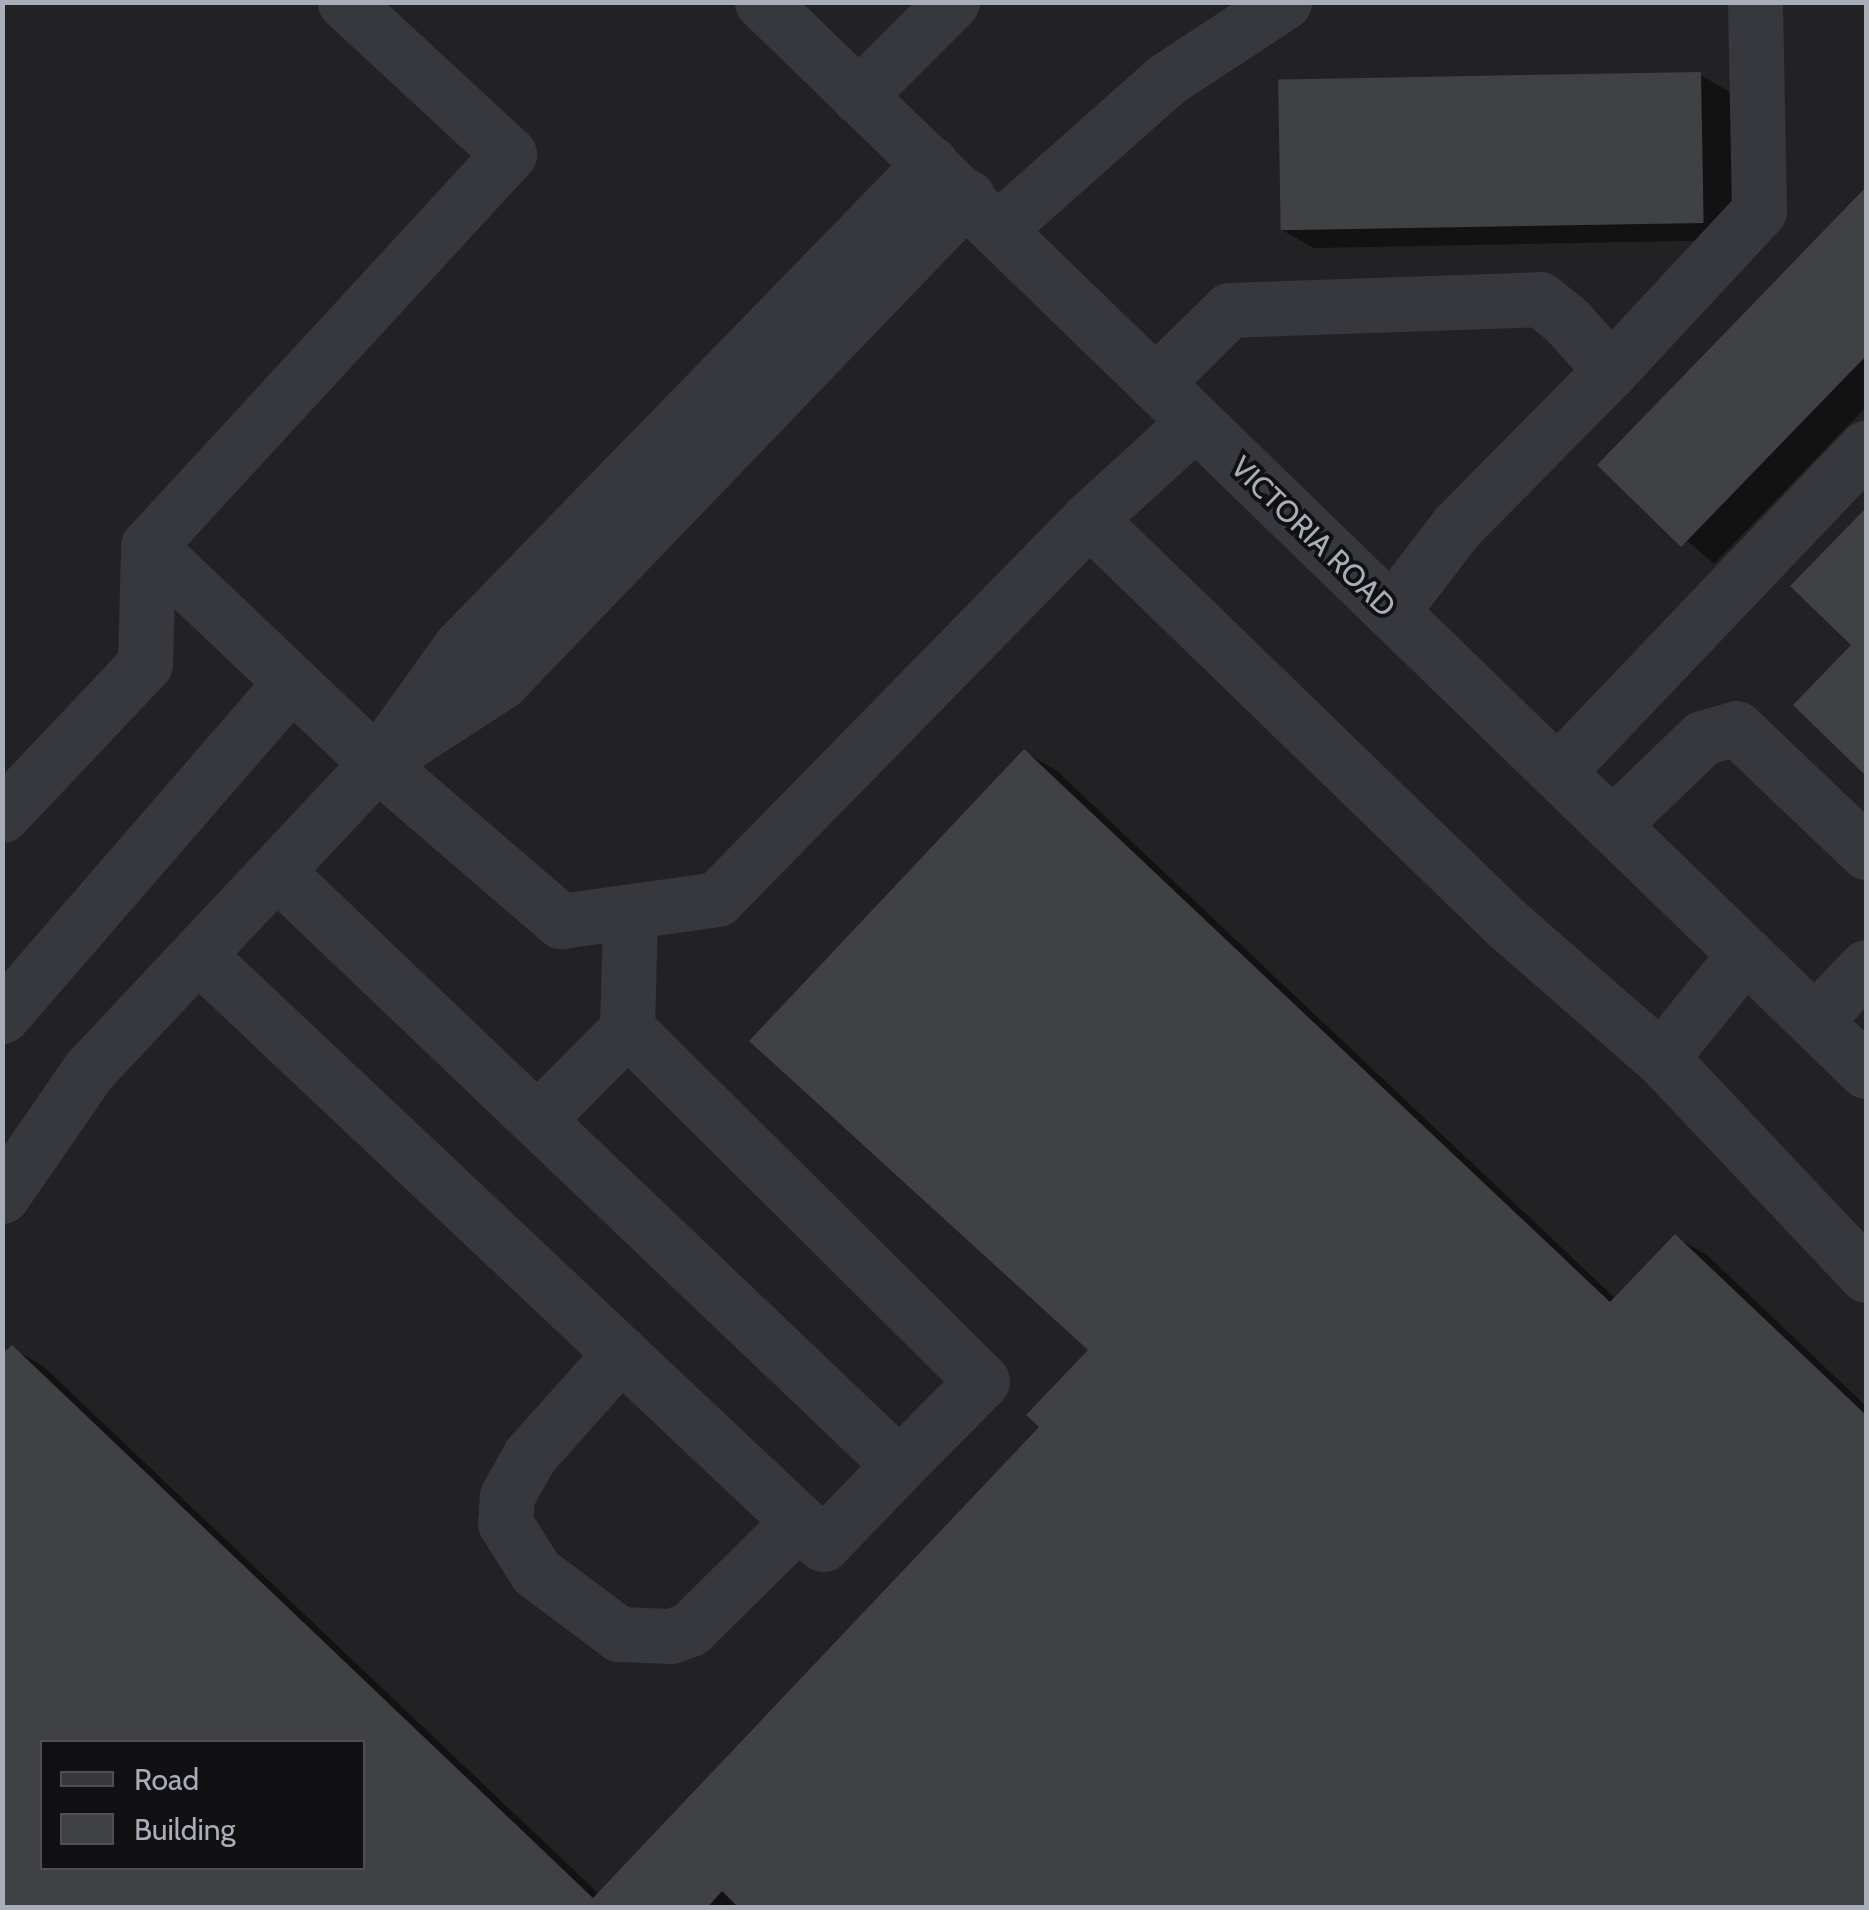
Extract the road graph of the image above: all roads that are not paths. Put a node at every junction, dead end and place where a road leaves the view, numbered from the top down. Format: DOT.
graph roads {
  1 [pos="345,2"];
  2 [pos="762,2"];
  3 [pos="952,2"];
  4 [pos="1284,2"];
  5 [pos="1755,2"];
  6 [pos="858,96"];
  7 [pos="966,196"];
  8 [pos="1610,370"];
  9 [pos="1154,383"];
  10 [pos="1194,423"];
  11 [pos="1866,448"];
  12 [pos="1089,519"];
  13 [pos="148,546"];
  14 [pos="1391,612"];
  15 [pos="291,682"];
  16 [pos="376,764"];
  17 [pos="1557,772"];
  18 [pos="2,815"];
  19 [pos="1612,825"];
  20 [pos="1866,852"];
  21 [pos="277,872"];
  22 [pos="630,912"];
  23 [pos="1745,954"];
  24 [pos="199,956"];
  25 [pos="1866,968"];
  26 [pos="2,1016"];
  27 [pos="1814,1020"];
  28 [pos="627,1029"];
  29 [pos="1661,1058"];
  30 [pos="1866,1071"];
  31 [pos="537,1120"];
  32 [pos="2,1196"];
  33 [pos="1866,1275"];
  34 [pos="621,1353"];
  35 [pos="899,1465"];
  36 [pos="800,1521"];
  1 -- 13 [label="street"];
  2 -- 6 [label="street, VICTORIA ROAD"];
  3 -- 6 [label="street"];
  4 -- 7 [label="street"];
  5 -- 8 [label="street"];
  6 -- 7 [label="street, VICTORIA ROAD"];
  7 -- 9 [label="street, VICTORIA ROAD"];
  7 -- 16 [label="street"];
  8 -- 9 [label="street"];
  8 -- 14 [label="street"];
  9 -- 10 [label="street, VICTORIA ROAD"];
  10 -- 12 [label="street"];
  10 -- 14 [label="street, VICTORIA ROAD"];
  11 -- 17 [label="street"];
  12 -- 22 [label="street"];
  12 -- 29 [label="street"];
  13 -- 15 [label="street"];
  13 -- 18 [label="street"];
  14 -- 17 [label="street, VICTORIA ROAD"];
  15 -- 16 [label="street"];
  15 -- 26 [label="street"];
  16 -- 21 [label="street"];
  16 -- 22 [label="street"];
  17 -- 19 [label="street, VICTORIA ROAD"];
  19 -- 20 [label="street"];
  19 -- 23 [label="street, VICTORIA ROAD"];
  21 -- 24 [label="street"];
  21 -- 31 [label="street"];
  22 -- 28 [label="street"];
  23 -- 27 [label="street, VICTORIA ROAD"];
  23 -- 29 [label="street"];
  24 -- 32 [label="street"];
  24 -- 34 [label="street"];
  25 -- 27 [label="street"];
  27 -- 30 [label="street, VICTORIA ROAD"];
  28 -- 31 [label="street"];
  28 -- 35 [label="street"];
  29 -- 33 [label="street"];
  31 -- 35 [label="street"];
  34 -- 36 [label="street"];
  34 -- 36 [label="street"];
  35 -- 36 [label="street"];
}
